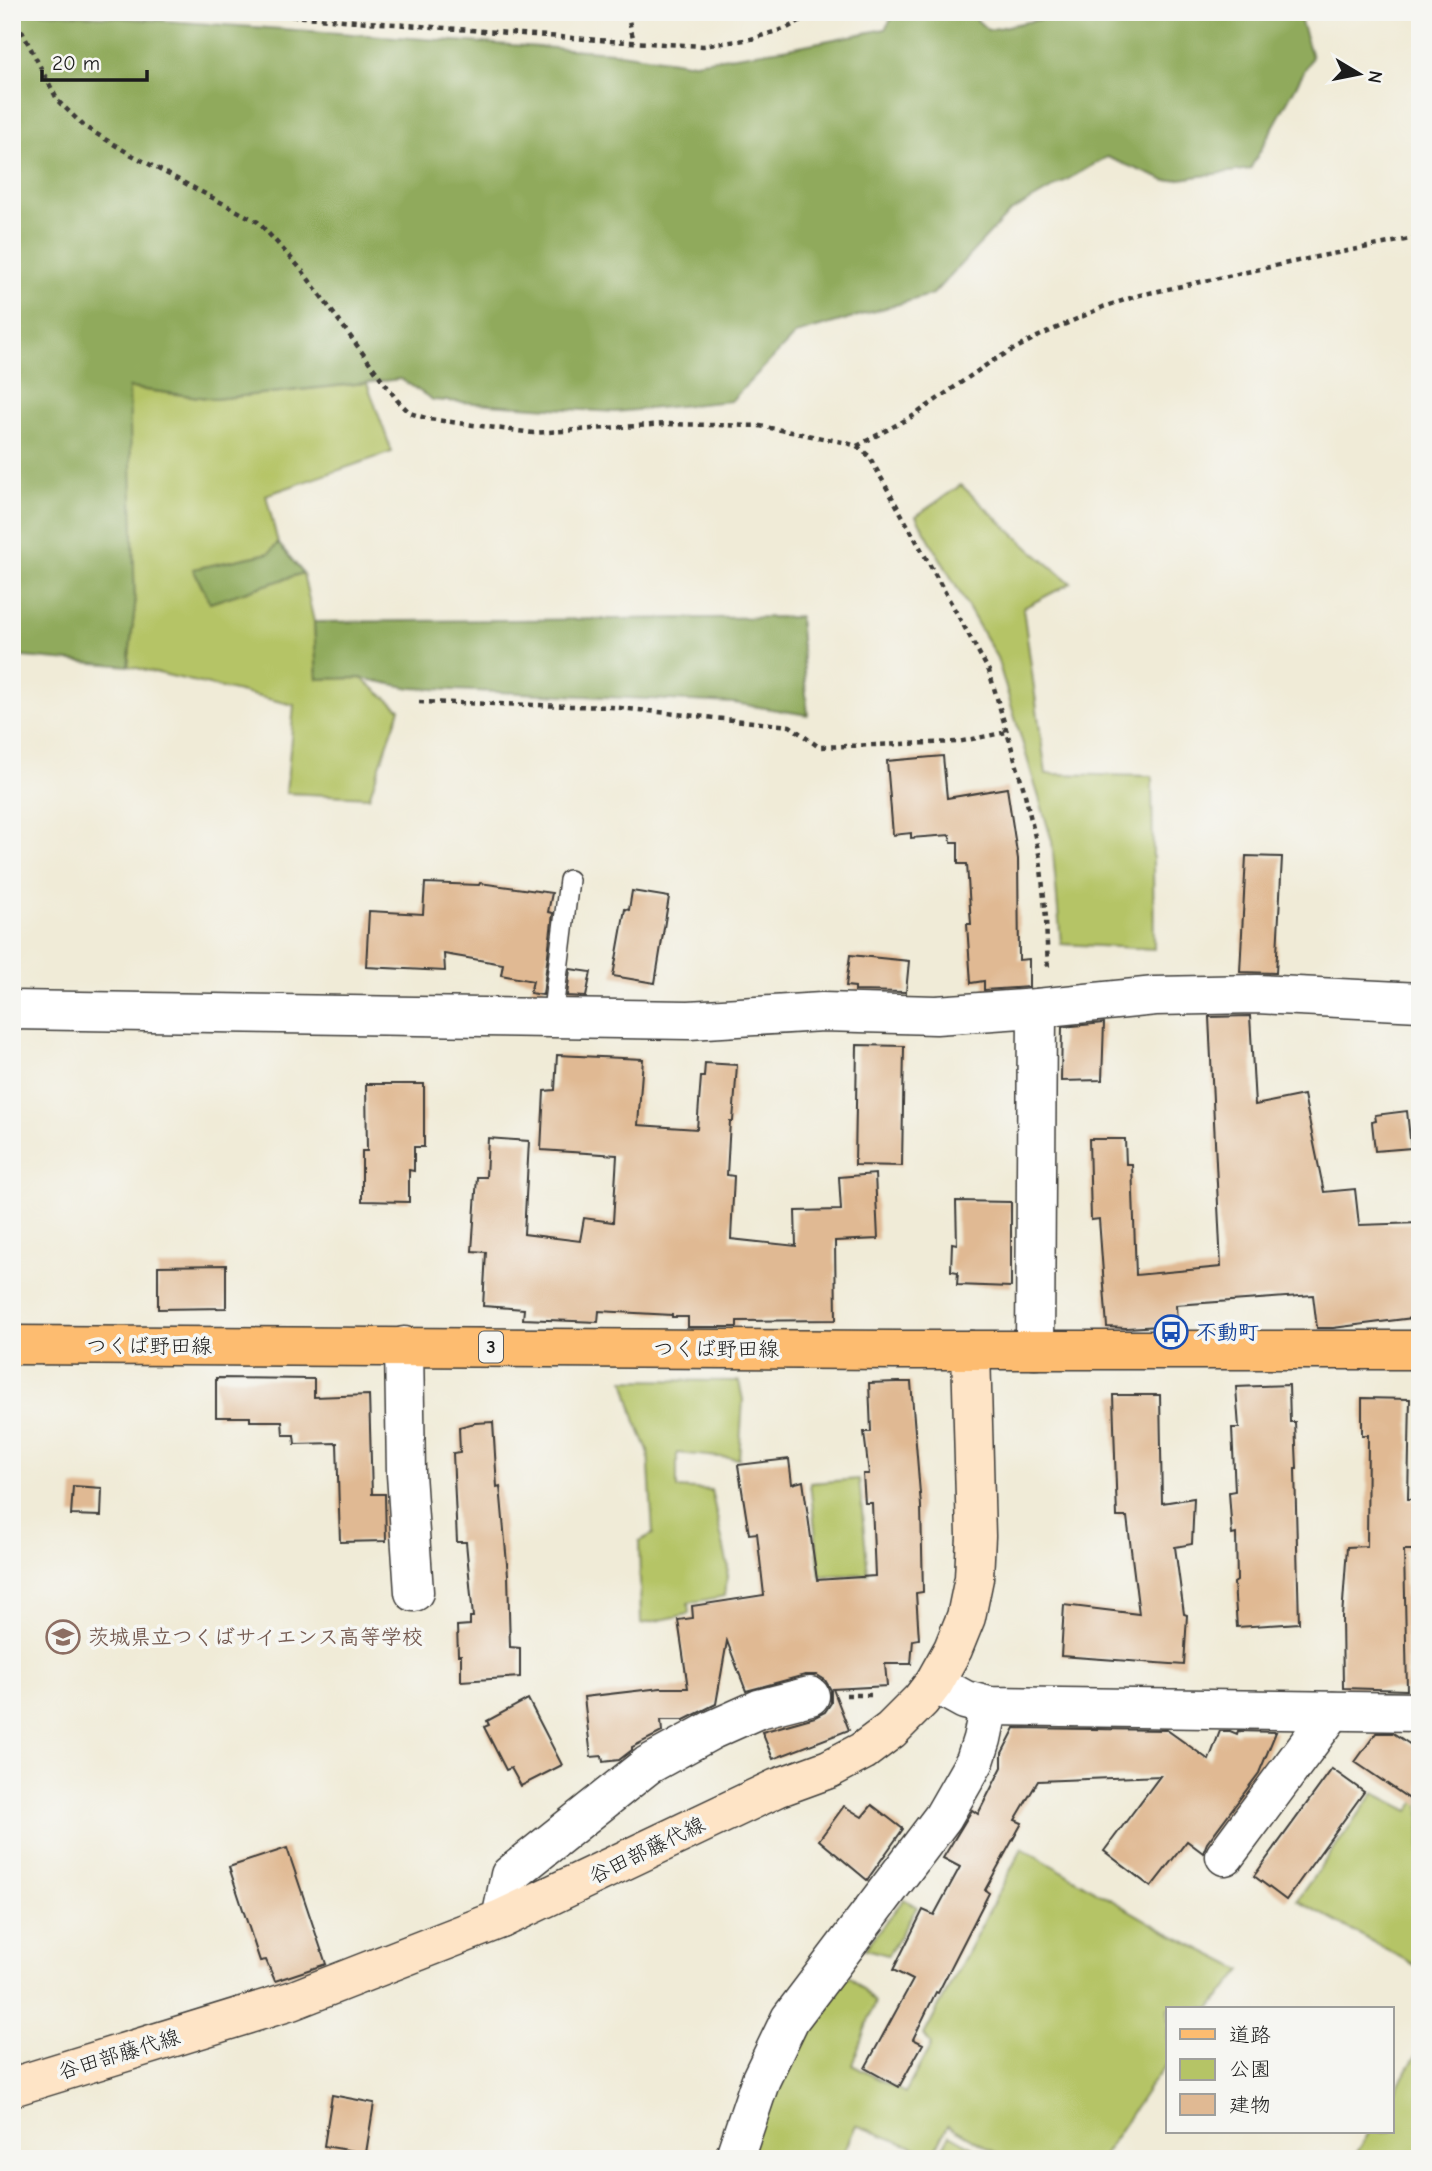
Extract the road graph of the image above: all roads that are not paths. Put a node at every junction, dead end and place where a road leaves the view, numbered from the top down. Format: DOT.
graph roads {
  1 [pos="569,880"];
  2 [pos="1420,1002"];
  3 [pos="1044,1007"];
  4 [pos="12,1010"];
  5 [pos="552,1019"];
  6 [pos="12,1345"];
  7 [pos="404,1346"];
  8 [pos="971,1350"];
  9 [pos="1035,1350"];
  10 [pos="1420,1350"];
  11 [pos="414,1592"];
  12 [pos="934,1683"];
  13 [pos="810,1696"];
  14 [pos="989,1706"];
  15 [pos="1333,1711"];
  16 [pos="1420,1712"];
  17 [pos="1225,1856"];
  18 [pos="501,1919"];
  19 [pos="12,2087"];
  20 [pos="734,2159"];
  1 -- 5 [label="lane"];
  2 -- 3 [label="street"];
  3 -- 5 [label="street"];
  3 -- 9 [label="street"];
  4 -- 5 [label="street"];
  6 -- 7 [label="main road, つくば野田線 / 3"];
  7 -- 8 [label="main road, つくば野田線 / 3"];
  7 -- 11 [label="street"];
  8 -- 9 [label="main road, つくば野田線 / 3"];
  8 -- 12 [label="main road, 谷田部藤代線"];
  9 -- 10 [label="main road, つくば野田線 / 3"];
  12 -- 14 [label="street"];
  12 -- 18 [label="main road, 谷田部藤代線"];
  13 -- 18 [label="street"];
  14 -- 15 [label="street"];
  14 -- 20 [label="street"];
  15 -- 16 [label="street"];
  15 -- 17 [label="street"];
  18 -- 19 [label="main road, 谷田部藤代線"];
}
